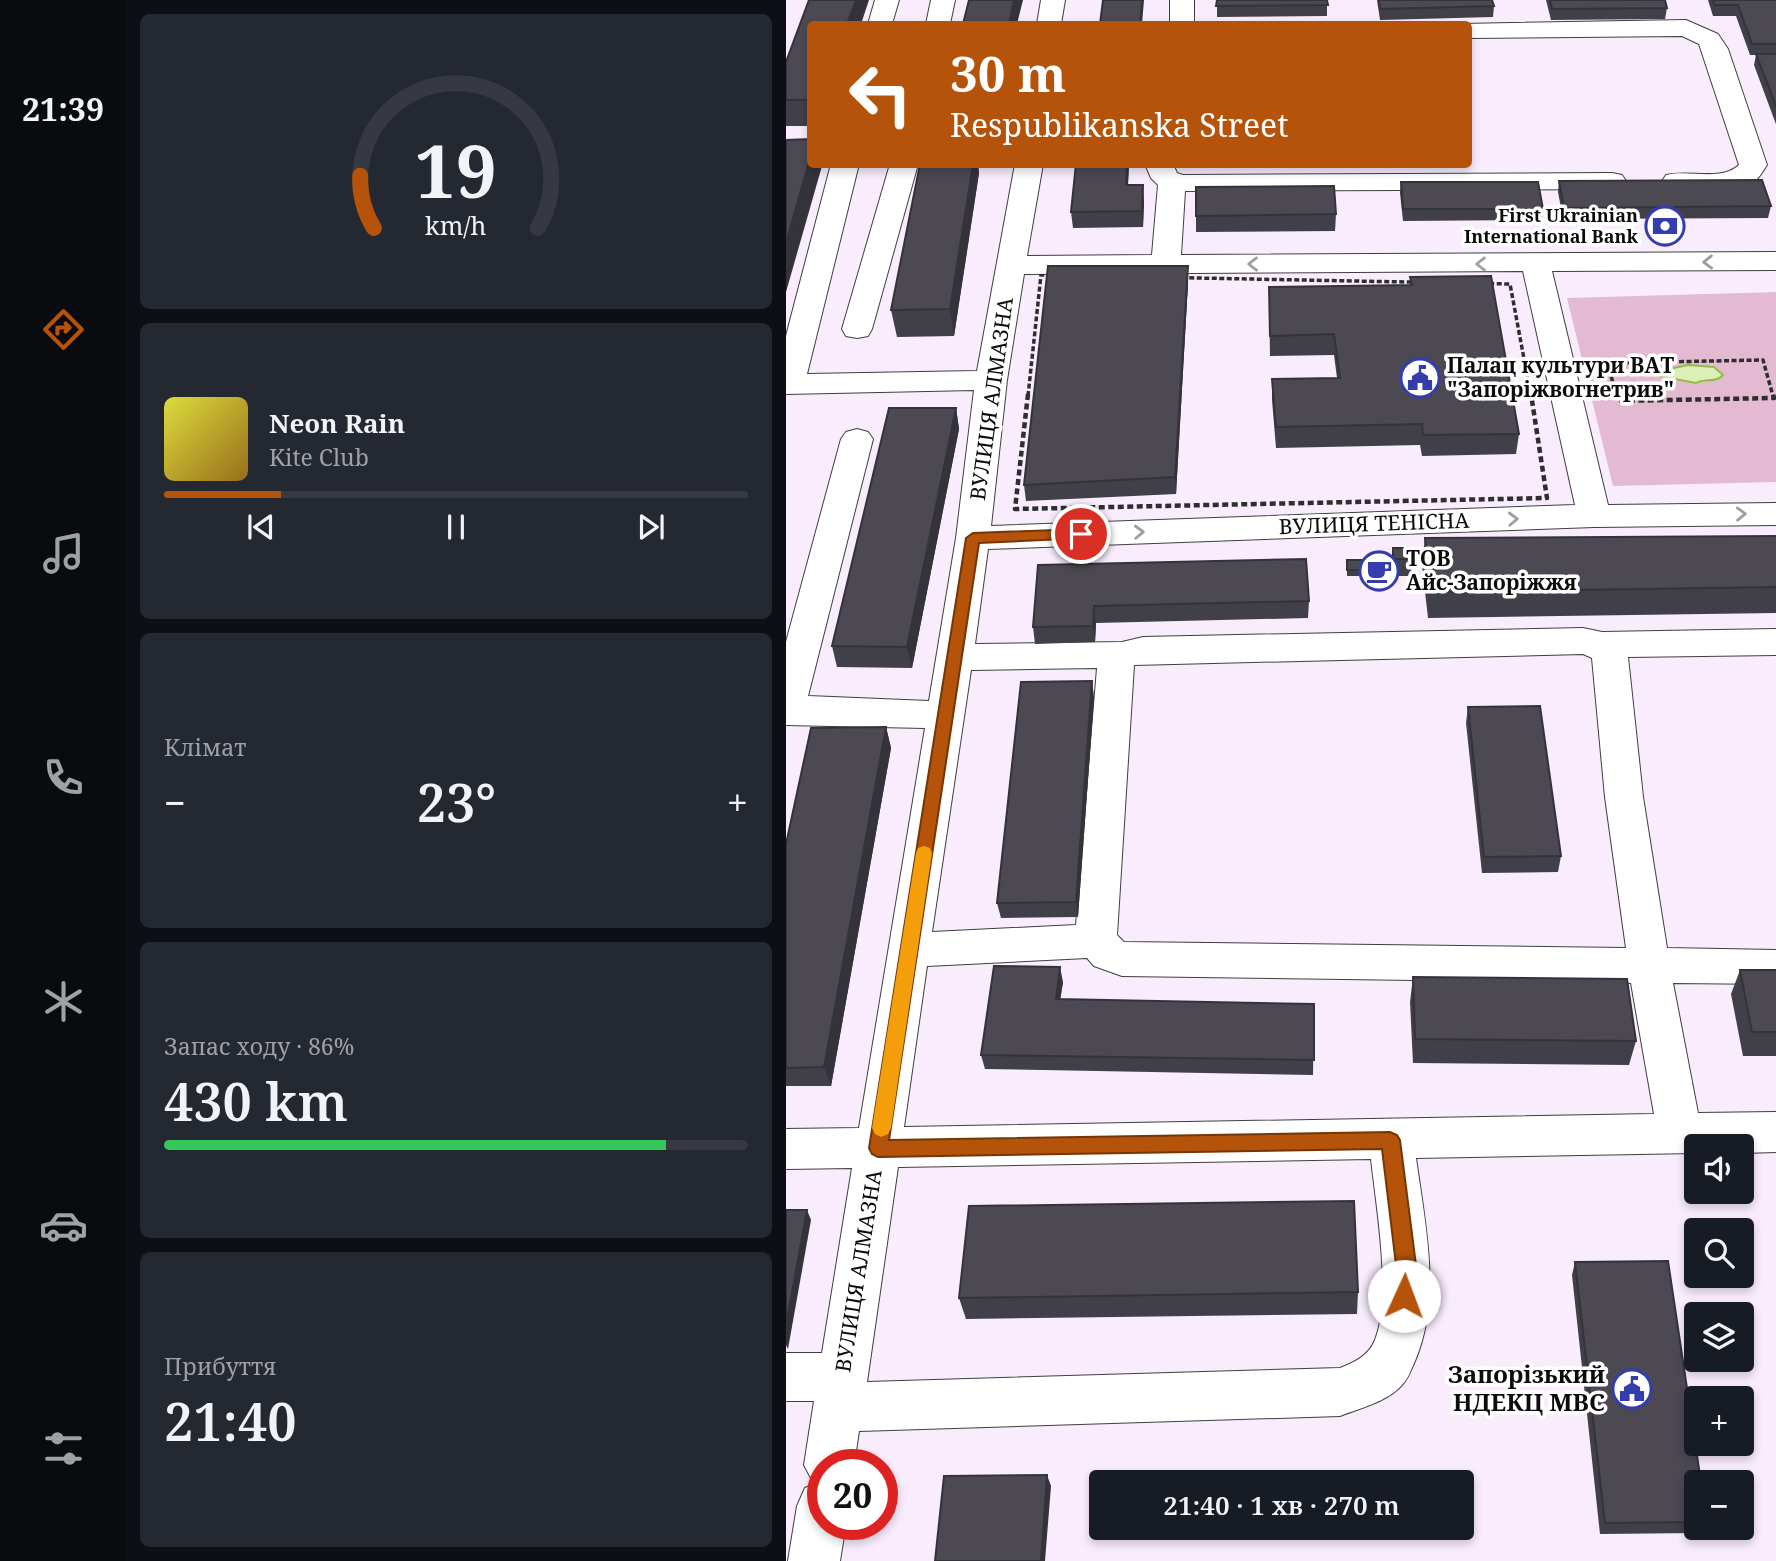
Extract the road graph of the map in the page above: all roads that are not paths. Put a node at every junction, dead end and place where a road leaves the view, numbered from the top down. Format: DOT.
graph roads {
  1 [pos="887,0"];
  2 [pos="943,0"];
  3 [pos="1053,0"];
  4 [pos="1182,0"];
  5 [pos="881,21"];
  6 [pos="939,21"];
  7 [pos="1050,21"];
  8 [pos="1182,21"];
  9 [pos="1472,30"];
  10 [pos="844,168"];
  11 [pos="903,168"];
  12 [pos="1028,168"];
  13 [pos="1166,173"];
  14 [pos="1776,261"];
  15 [pos="1166,264"];
  16 [pos="1536,264"];
  17 [pos="1013,265"];
  18 [pos="857,329"];
  19 [pos="991,380"];
  20 [pos="787,384"];
  21 [pos="857,439"];
  22 [pos="1776,514"];
  23 [pos="1594,516"];
  24 [pos="973,538"];
  25 [pos="1776,642"];
  26 [pos="1602,645"];
  27 [pos="1122,655"];
  28 [pos="955,657"];
  29 [pos="786,710"];
  30 [pos="945,715"];
  31 [pos="1096,941"];
  32 [pos="909,950"];
  33 [pos="1649,964"];
  34 [pos="1776,967"];
  35 [pos="1679,1132"];
  36 [pos="1776,1132"];
  37 [pos="1390,1140"];
  38 [pos="878,1148"];
  39 [pos="786,1149"];
  40 [pos="786,1377"];
  41 [pos="841,1392"];
  42 [pos="832,1449"];
  43 [pos="817,1540"];
  44 [pos="814,1561"];
  1 -- 5 [label="street"];
  2 -- 6 [label="street"];
  3 -- 7 [label="street"];
  4 -- 8 [label="street"];
  9 -- 13 [label="street"];
  10 -- 20 [label="street"];
  11 -- 18 [label="street"];
  12 -- 17 [label="street, ВУЛИЦЯ АЛМАЗНА"];
  13 -- 15 [label="street"];
  14 -- 16 [label="street, one-way"];
  16 -- 15 [label="street, one-way"];
  15 -- 17 [label="street"];
  16 -- 23 [label="street"];
  17 -- 19 [label="street, ВУЛИЦЯ АЛМАЗНА"];
  19 -- 20 [label="street"];
  19 -- 24 [label="street, ВУЛИЦЯ АЛМАЗНА"];
  21 -- 29 [label="street"];
  23 -- 22 [label="street, ВУЛИЦЯ ТЕНІСНА, one-way"];
  24 -- 23 [label="street, ВУЛИЦЯ ТЕНІСНА, one-way"];
  24 -- 28 [label="street, ВУЛИЦЯ АЛМАЗНА"];
  25 -- 26 [label="street"];
  26 -- 27 [label="street"];
  26 -- 33 [label="street"];
  27 -- 28 [label="street"];
  27 -- 31 [label="street"];
  28 -- 30 [label="street, ВУЛИЦЯ АЛМАЗНА"];
  29 -- 30 [label="street"];
  30 -- 32 [label="street, ВУЛИЦЯ АЛМАЗНА"];
  31 -- 32 [label="street"];
  31 -- 33 [label="street"];
  32 -- 38 [label="street, ВУЛИЦЯ АЛМАЗНА"];
  33 -- 34 [label="street"];
  33 -- 35 [label="street"];
  35 -- 36 [label="street"];
  35 -- 37 [label="street"];
  37 -- 38 [label="street"];
  37 -- 41 [label="street"];
  38 -- 39 [label="street"];
  38 -- 41 [label="street, ВУЛИЦЯ АЛМАЗНА"];
  40 -- 41 [label="street"];
  41 -- 42 [label="street, ВУЛИЦЯ АЛМАЗНА"];
  43 -- 44 [label="street"];
}
